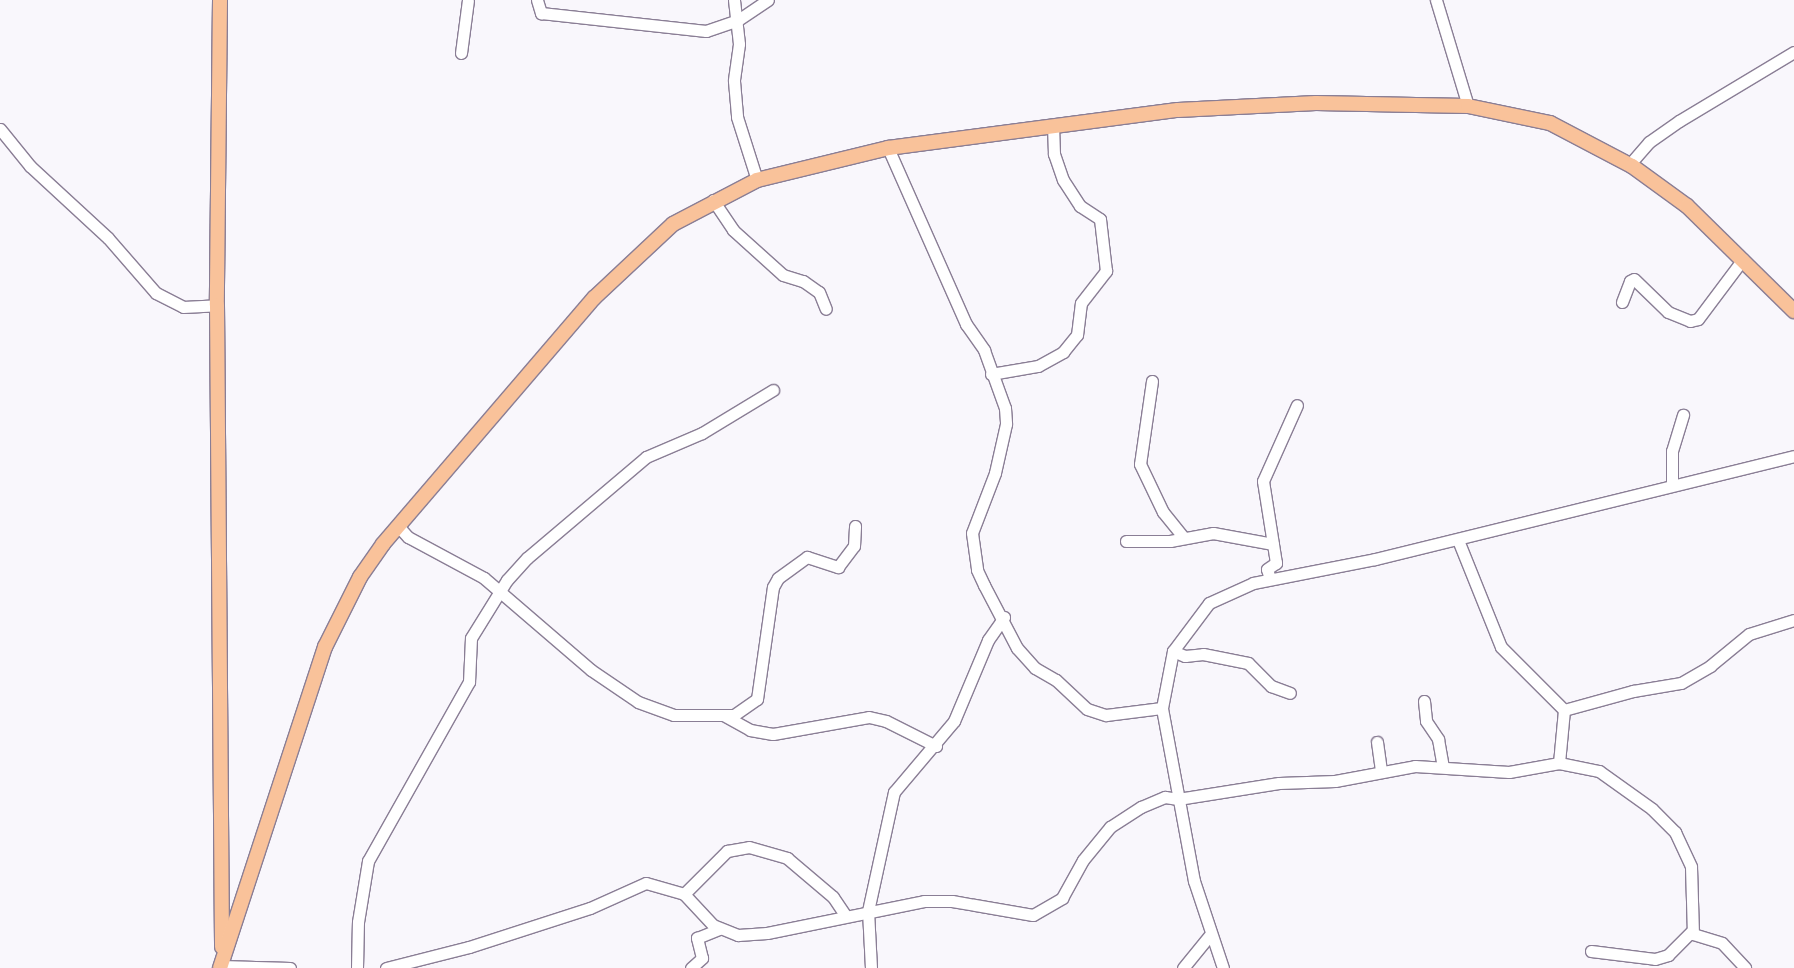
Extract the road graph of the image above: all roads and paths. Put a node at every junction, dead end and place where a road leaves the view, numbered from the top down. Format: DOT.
graph roads {
  1 [pos="220,0"];
  2 [pos="468,0"];
  3 [pos="537,0"];
  4 [pos="734,0"];
  5 [pos="768,0"];
  6 [pos="1436,0"];
  7 [pos="738,20"];
  8 [pos="1794,52"];
  9 [pos="461,53"];
  10 [pos="1468,106"];
  11 [pos="1053,125"];
  12 [pos="0,129"];
  13 [pos="888,148"];
  14 [pos="1628,164"];
  15 [pos="757,180"];
  16 [pos="713,200"];
  17 [pos="1743,258"];
  18 [pos="1622,302"];
  19 [pos="217,305"];
  20 [pos="826,309"];
  21 [pos="1794,311"];
  22 [pos="991,374"];
  23 [pos="1152,381"];
  24 [pos="773,390"];
  25 [pos="1297,405"];
  26 [pos="1683,415"];
  27 [pos="1794,456"];
  28 [pos="1672,484"];
  29 [pos="398,526"];
  30 [pos="855,526"];
  31 [pos="1183,537"];
  32 [pos="1458,540"];
  33 [pos="1126,541"];
  34 [pos="1273,544"];
  35 [pos="1270,580"];
  36 [pos="500,591"];
  37 [pos="1004,617"];
  38 [pos="1794,620"];
  39 [pos="1173,651"];
  40 [pos="1290,693"];
  41 [pos="1424,701"];
  42 [pos="1162,708"];
  43 [pos="1564,710"];
  44 [pos="723,715"];
  45 [pos="1376,742"];
  46 [pos="936,746"];
  47 [pos="1559,763"];
  48 [pos="1443,767"];
  49 [pos="1382,772"];
  50 [pos="1178,799"];
  51 [pos="684,894"];
  52 [pos="868,911"];
  53 [pos="846,916"];
  54 [pos="719,929"];
  55 [pos="1692,932"];
  56 [pos="1209,936"];
  57 [pos="1591,951"];
  58 [pos="221,965"];
  59 [pos="290,968"];
  60 [pos="357,968"];
  61 [pos="386,968"];
  62 [pos="691,968"];
  63 [pos="871,968"];
  64 [pos="1183,968"];
  65 [pos="1223,968"];
  66 [pos="1744,968"];
  1 -- 19 [label="main road"];
  2 -- 9 [label="street"];
  3 -- 7 [label="street"];
  4 -- 7 [label="street"];
  5 -- 7 [label="street"];
  6 -- 10 [label="street"];
  7 -- 15 [label="street"];
  8 -- 14 [label="street"];
  10 -- 11 [label="main road"];
  10 -- 14 [label="main road"];
  11 -- 13 [label="main road"];
  11 -- 22 [label="street"];
  12 -- 19 [label="street"];
  13 -- 15 [label="main road"];
  13 -- 22 [label="street"];
  14 -- 17 [label="main road"];
  15 -- 16 [label="main road"];
  16 -- 20 [label="street"];
  16 -- 29 [label="main road"];
  17 -- 18 [label="street"];
  17 -- 21 [label="main road"];
  19 -- 58 [label="main road"];
  22 -- 37 [label="street"];
  23 -- 31 [label="street"];
  24 -- 36 [label="street"];
  25 -- 34 [label="street"];
  26 -- 28 [label="street"];
  27 -- 28 [label="street"];
  28 -- 32 [label="street"];
  29 -- 36 [label="street"];
  29 -- 58 [label="main road"];
  30 -- 44 [label="street"];
  31 -- 33 [label="street"];
  31 -- 34 [label="street"];
  32 -- 35 [label="street"];
  32 -- 43 [label="street"];
  34 -- 35 [label="street"];
  35 -- 39 [label="street"];
  36 -- 44 [label="street"];
  36 -- 60 [label="street"];
  37 -- 42 [label="street"];
  37 -- 46 [label="street"];
  38 -- 43 [label="street"];
  39 -- 40 [label="street"];
  39 -- 42 [label="street"];
  41 -- 48 [label="street"];
  42 -- 50 [label="street"];
  43 -- 47 [label="street"];
  44 -- 46 [label="street"];
  45 -- 49 [label="street"];
  46 -- 52 [label="street"];
  47 -- 48 [label="street"];
  47 -- 55 [label="street"];
  48 -- 49 [label="street"];
  49 -- 50 [label="street"];
  50 -- 52 [label="street"];
  50 -- 56 [label="street"];
  51 -- 53 [label="street"];
  51 -- 54 [label="street"];
  51 -- 61 [label="street"];
  52 -- 53 [label="street"];
  52 -- 63 [label="street"];
  53 -- 54 [label="street"];
  54 -- 62 [label="street"];
  55 -- 57 [label="street"];
  55 -- 66 [label="street"];
  56 -- 64 [label="street"];
  56 -- 65 [label="street"];
  58 -- 59 [label="street"];
}
